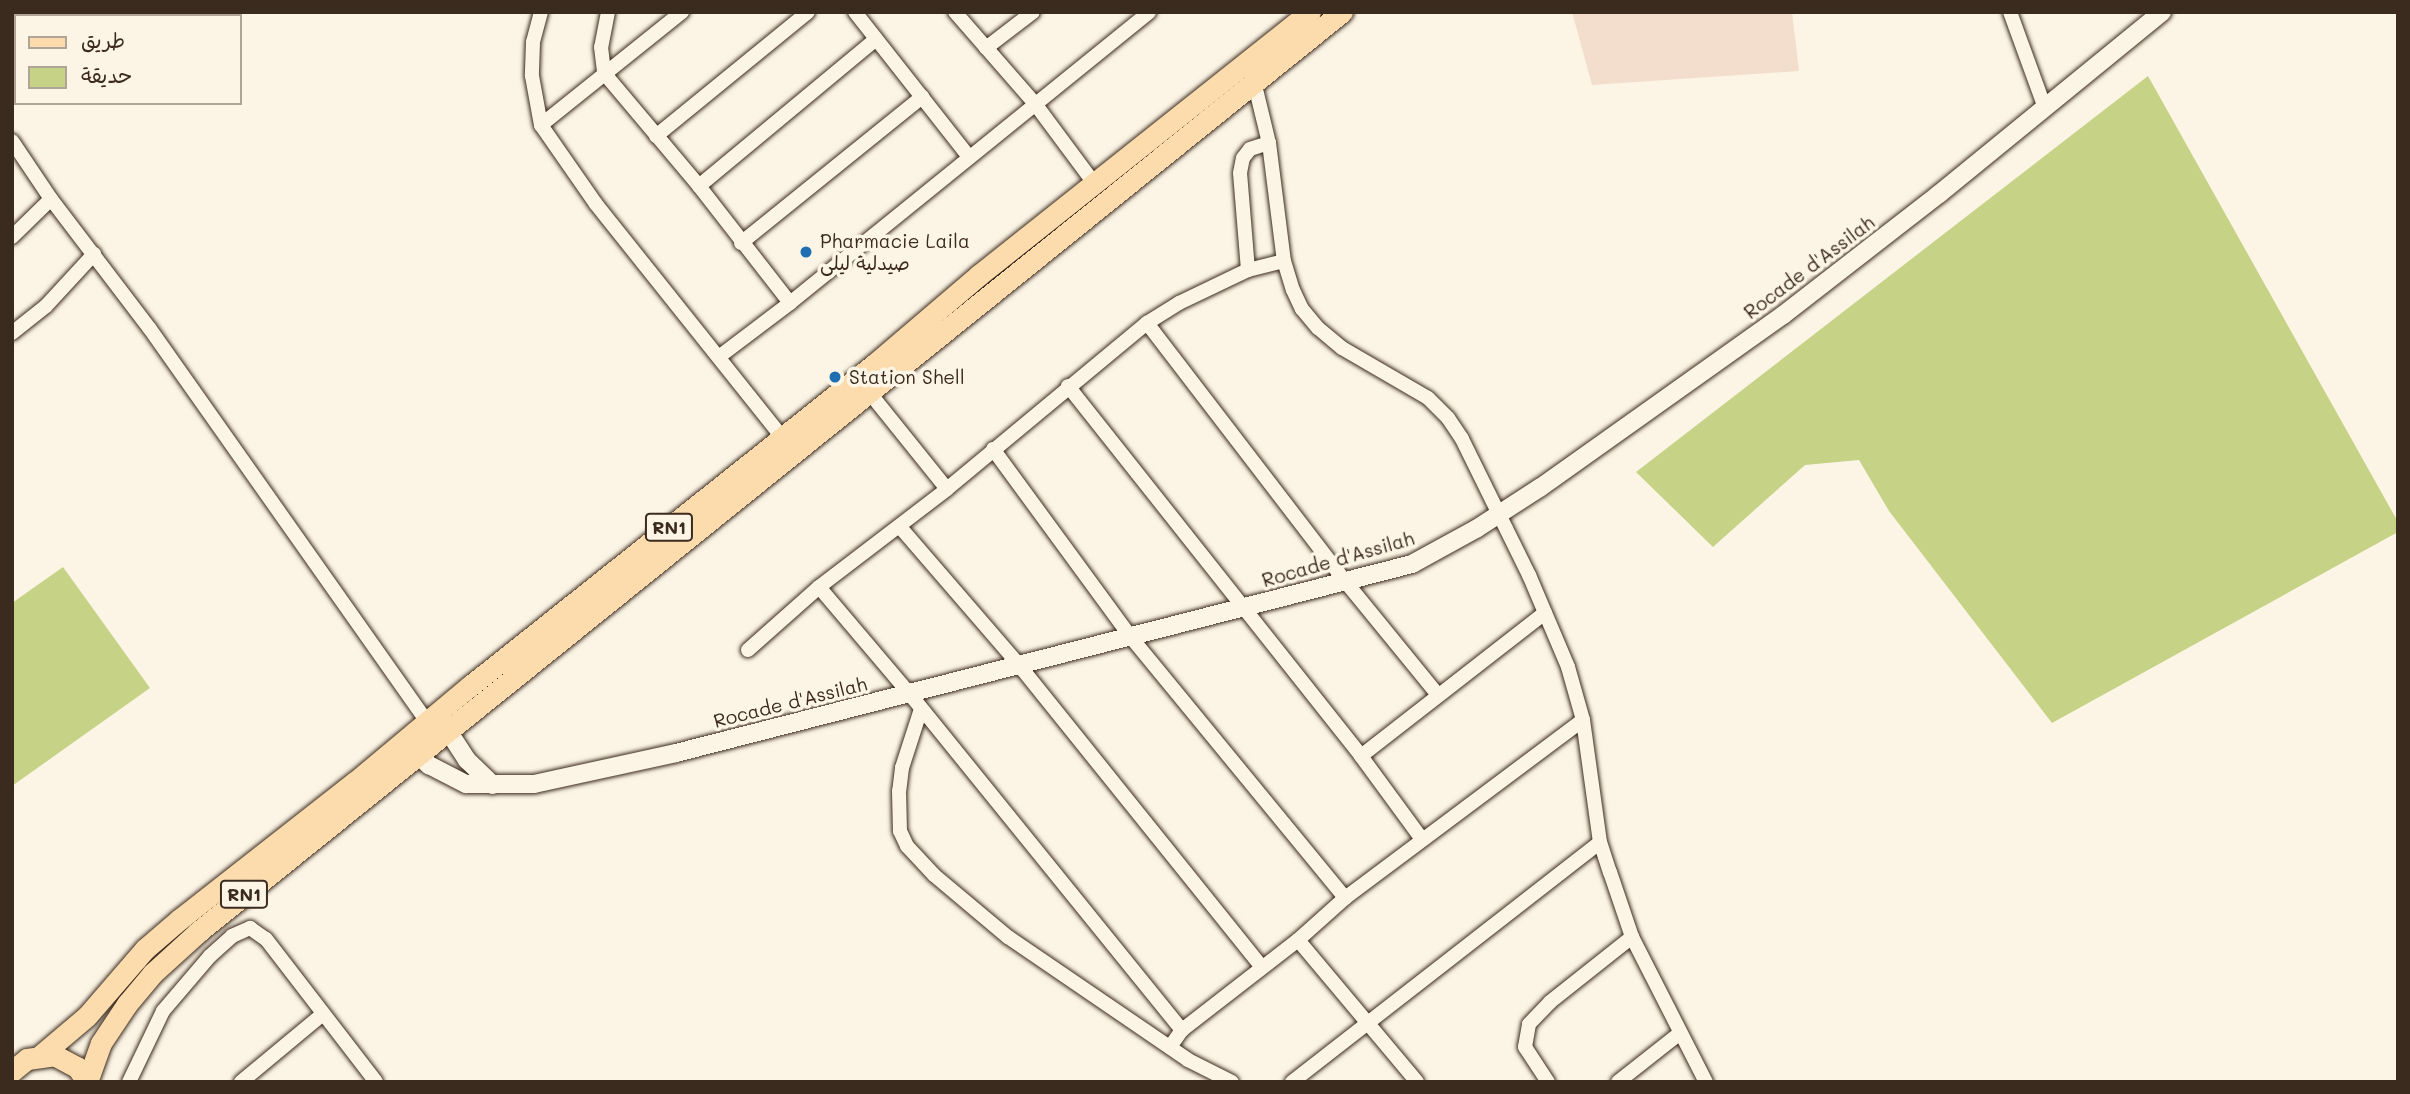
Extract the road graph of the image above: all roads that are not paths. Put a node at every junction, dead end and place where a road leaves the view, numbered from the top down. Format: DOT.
graph roads {
  1 [pos="541,12"];
  2 [pos="608,12"];
  3 [pos="808,12"];
  4 [pos="855,12"];
  5 [pos="955,12"];
  6 [pos="1033,12"];
  7 [pos="1149,12"];
  8 [pos="1310,12"];
  9 [pos="1342,12"];
  10 [pos="2010,12"];
  11 [pos="2162,12"];
  12 [pos="680,13"];
  13 [pos="876,39"];
  14 [pos="986,48"];
  15 [pos="1248,60"];
  16 [pos="604,73"];
  17 [pos="1255,82"];
  18 [pos="922,97"];
  19 [pos="1036,105"];
  20 [pos="2045,108"];
  21 [pos="541,125"];
  22 [pos="656,136"];
  23 [pos="1269,143"];
  24 [pos="13,144"];
  25 [pos="969,157"];
  26 [pos="1094,183"];
  27 [pos="699,186"];
  28 [pos="51,199"];
  29 [pos="12,237"];
  30 [pos="741,243"];
  31 [pos="94,254"];
  32 [pos="1284,261"];
  33 [pos="1248,270"];
  34 [pos="790,303"];
  35 [pos="1147,323"];
  36 [pos="12,332"];
  37 [pos="720,356"];
  38 [pos="1068,386"];
  39 [pos="869,392"];
  40 [pos="781,436"];
  41 [pos="993,449"];
  42 [pos="947,489"];
  43 [pos="1497,514"];
  44 [pos="900,527"];
  45 [pos="1345,581"];
  46 [pos="818,587"];
  47 [pos="1242,607"];
  48 [pos="1545,613"];
  49 [pos="1130,636"];
  50 [pos="748,650"];
  51 [pos="1019,665"];
  52 [pos="909,693"];
  53 [pos="1438,695"];
  54 [pos="921,709"];
  55 [pos="432,718"];
  56 [pos="1583,720"];
  57 [pos="448,732"];
  58 [pos="411,749"];
  59 [pos="1362,756"];
  60 [pos="493,785"];
  61 [pos="1421,838"];
  62 [pos="1600,842"];
  63 [pos="1345,898"];
  64 [pos="1632,937"];
  65 [pos="1298,940"];
  66 [pos="1262,967"];
  67 [pos="323,1014"];
  68 [pos="1365,1023"];
  69 [pos="1182,1030"];
  70 [pos="1681,1033"];
  71 [pos="1170,1047"];
  72 [pos="41,1055"];
  73 [pos="12,1071"];
  74 [pos="87,1082"];
  75 [pos="130,1082"];
  76 [pos="241,1082"];
  77 [pos="376,1082"];
  78 [pos="1232,1082"];
  79 [pos="1292,1082"];
  80 [pos="1417,1082"];
  81 [pos="1548,1082"];
  82 [pos="1618,1082"];
  83 [pos="1706,1082"];
  1 -- 21 [label="street"];
  2 -- 16 [label="street"];
  3 -- 22 [label="street"];
  4 -- 13 [label="street"];
  5 -- 14 [label="street"];
  6 -- 14 [label="street"];
  7 -- 19 [label="street"];
  8 -- 15 [label="main road, RN1"];
  9 -- 17 [label="main road, RN1"];
  10 -- 20 [label="street"];
  11 -- 20 [label="street, Rocade d'Assilah"];
  12 -- 16 [label="street"];
  13 -- 18 [label="street"];
  13 -- 27 [label="street"];
  14 -- 19 [label="street"];
  15 -- 17 [label="street"];
  15 -- 26 [label="main road, RN1"];
  16 -- 21 [label="street"];
  16 -- 22 [label="street"];
  17 -- 23 [label="street"];
  17 -- 39 [label="main road, RN1"];
  18 -- 25 [label="street"];
  18 -- 30 [label="street"];
  19 -- 25 [label="street"];
  19 -- 26 [label="street"];
  20 -- 43 [label="street, Rocade d'Assilah"];
  21 -- 37 [label="street"];
  22 -- 27 [label="street"];
  23 -- 32 [label="street"];
  23 -- 33 [label="street"];
  24 -- 28 [label="street"];
  25 -- 34 [label="street"];
  26 -- 40 [label="main road, RN1"];
  27 -- 30 [label="street"];
  28 -- 29 [label="street"];
  28 -- 31 [label="street"];
  30 -- 34 [label="street"];
  31 -- 36 [label="street"];
  31 -- 55 [label="street"];
  32 -- 33 [label="street"];
  32 -- 43 [label="street"];
  33 -- 35 [label="street"];
  34 -- 37 [label="street"];
  35 -- 38 [label="street"];
  35 -- 45 [label="street"];
  37 -- 40 [label="street"];
  38 -- 41 [label="street"];
  38 -- 47 [label="street"];
  39 -- 42 [label="street"];
  39 -- 57 [label="main road, RN1"];
  40 -- 55 [label="main road, RN1"];
  41 -- 42 [label="street"];
  41 -- 49 [label="street"];
  42 -- 44 [label="street"];
  43 -- 45 [label="street, Rocade d'Assilah"];
  43 -- 48 [label="street"];
  44 -- 46 [label="street"];
  44 -- 51 [label="street"];
  45 -- 47 [label="street, Rocade d'Assilah"];
  45 -- 53 [label="street"];
  46 -- 50 [label="street"];
  46 -- 52 [label="street"];
  47 -- 49 [label="street, Rocade d'Assilah"];
  47 -- 59 [label="street"];
  48 -- 53 [label="street"];
  48 -- 56 [label="street"];
  49 -- 51 [label="street, Rocade d'Assilah"];
  49 -- 63 [label="street"];
  51 -- 52 [label="street, Rocade d'Assilah"];
  51 -- 66 [label="street"];
  52 -- 54 [label="street"];
  52 -- 60 [label="street, Rocade d'Assilah"];
  53 -- 59 [label="street"];
  54 -- 69 [label="street"];
  54 -- 71 [label="street"];
  55 -- 57 [label="street"];
  55 -- 58 [label="main road, RN1"];
  56 -- 61 [label="street"];
  56 -- 62 [label="street"];
  57 -- 58 [label="main road, RN1"];
  57 -- 60 [label="street"];
  58 -- 60 [label="street, Rocade d'Assilah"];
  58 -- 72 [label="main road, RN1"];
  58 -- 74 [label="main road, RN1"];
  59 -- 61 [label="street"];
  61 -- 63 [label="street"];
  62 -- 64 [label="street"];
  62 -- 68 [label="street"];
  63 -- 65 [label="street"];
  64 -- 70 [label="street"];
  64 -- 81 [label="street"];
  65 -- 66 [label="street"];
  65 -- 68 [label="street"];
  66 -- 69 [label="street"];
  67 -- 75 [label="street"];
  67 -- 76 [label="street"];
  67 -- 77 [label="street"];
  68 -- 79 [label="street"];
  68 -- 80 [label="street"];
  69 -- 71 [label="street"];
  70 -- 82 [label="street"];
  70 -- 83 [label="street"];
  71 -- 78 [label="street"];
  72 -- 73 [label="main road, RN1"];
  72 -- 74 [label="main road, RN1"];
}
